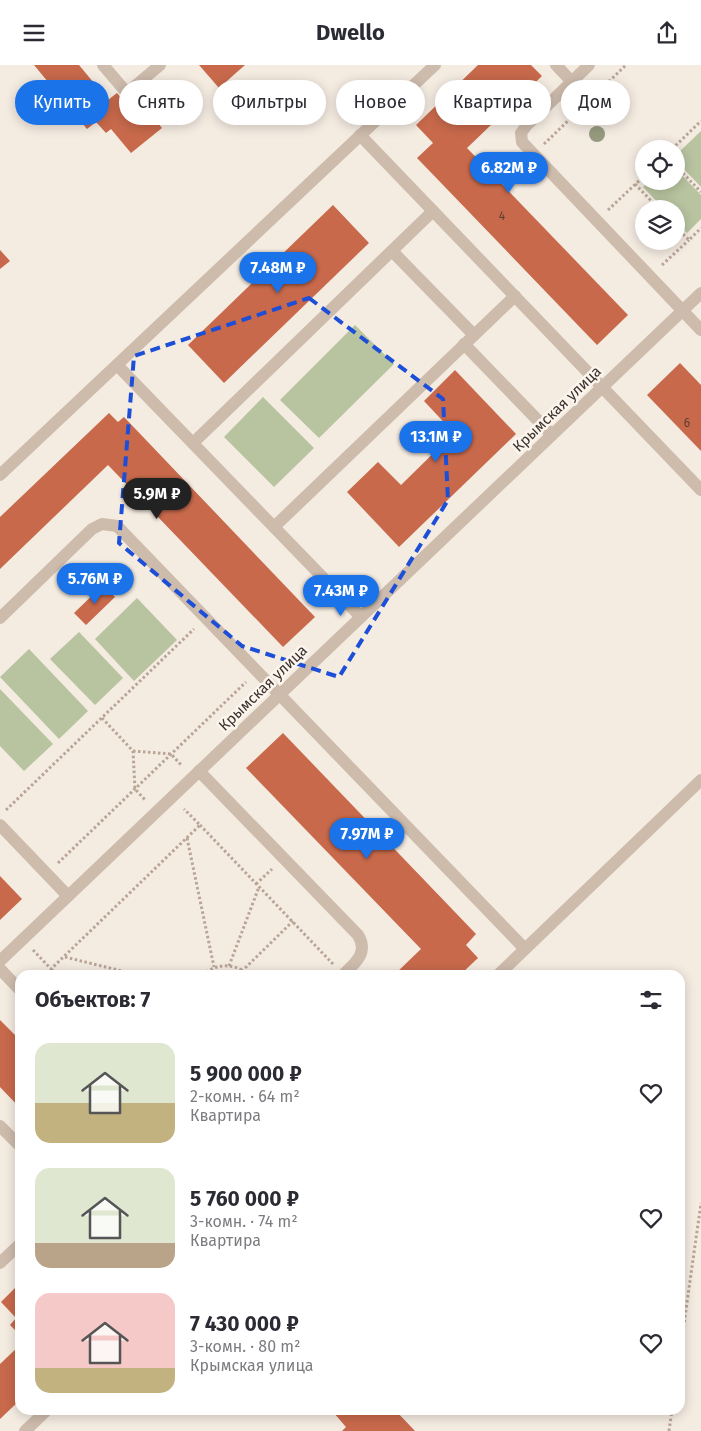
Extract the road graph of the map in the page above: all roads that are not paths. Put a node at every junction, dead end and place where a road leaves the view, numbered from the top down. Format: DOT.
graph roads {
  1 [pos="103,65"];
  2 [pos="160,65"];
  3 [pos="435,65"];
  4 [pos="556,65"];
  5 [pos="590,65"];
  6 [pos="571,80"];
  7 [pos="573,80"];
  8 [pos="561,92"];
  9 [pos="360,135"];
  10 [pos="433,211"];
  11 [pos="392,251"];
  12 [pos="701,293"];
  13 [pos="515,296"];
  14 [pos="683,311"];
  15 [pos="701,330"];
  16 [pos="469,340"];
  17 [pos="117,365"];
  18 [pos="602,387"];
  19 [pos="552,435"];
  20 [pos="193,443"];
  21 [pos="0,475"];
  22 [pos="701,489"];
  23 [pos="274,527"];
  24 [pos="360,617"];
  25 [pos="0,618"];
  26 [pos="280,694"];
  27 [pos="196,774"];
  28 [pos="701,780"];
  29 [pos="0,825"];
  30 [pos="68,896"];
  31 [pos="525,949"];
  32 [pos="0,961"];
  33 [pos="0,969"];
  34 [pos="348,970"];
  35 [pos="503,970"];
  36 [pos="15,985"];
  37 [pos="0,1125"];
  38 [pos="15,1141"];
  39 [pos="15,1249"];
  40 [pos="0,1263"];
  41 [pos="42,1415"];
  42 [pos="25,1431"];
  1 -- 2 [label="street"];
  3 -- 9 [label="street"];
  4 -- 6 [label="street"];
  5 -- 7 [label="street"];
  8 -- 14 [label="street"];
  9 -- 10 [label="street"];
  9 -- 17 [label="street"];
  10 -- 11 [label="street"];
  10 -- 13 [label="street"];
  11 -- 16 [label="street"];
  11 -- 20 [label="street"];
  12 -- 14 [label="street, Крымская улица"];
  13 -- 16 [label="street"];
  13 -- 18 [label="street"];
  14 -- 15 [label="street"];
  14 -- 18 [label="street, Крымская улица"];
  16 -- 19 [label="street"];
  16 -- 23 [label="street"];
  17 -- 20 [label="street"];
  17 -- 21 [label="street"];
  18 -- 19 [label="street, Крымская улица"];
  18 -- 22 [label="street"];
  19 -- 24 [label="street, Крымская улица"];
  20 -- 23 [label="street"];
  23 -- 24 [label="street"];
  24 -- 26 [label="street, Крымская улица"];
  25 -- 26 [label="street"];
  26 -- 27 [label="street, Крымская улица"];
  26 -- 31 [label="street"];
  27 -- 30 [label="street, Крымская улица"];
  27 -- 34 [label="street"];
  28 -- 31 [label="street"];
  29 -- 30 [label="street"];
  30 -- 32 [label="street, Крымская улица"];
  31 -- 35 [label="street"];
  33 -- 36 [label="street"];
  37 -- 38 [label="street"];
  39 -- 40 [label="street"];
  41 -- 42 [label="street"];
}
